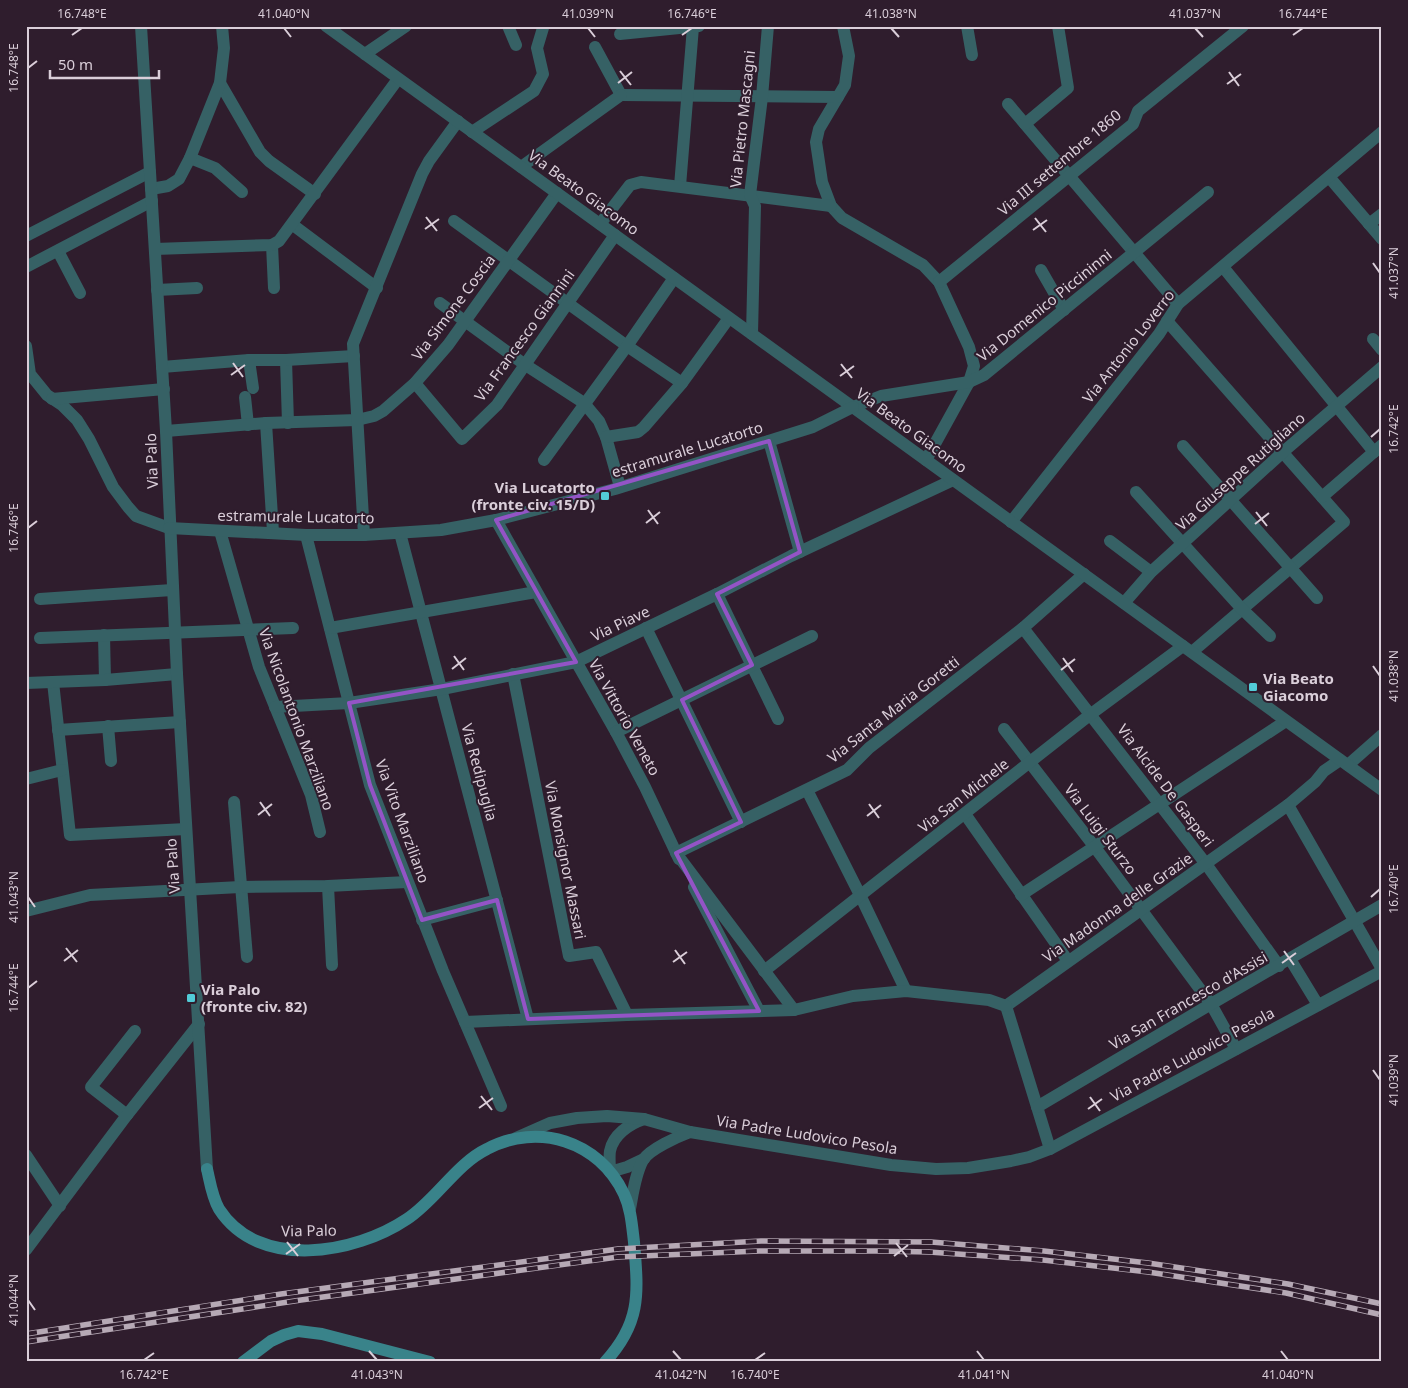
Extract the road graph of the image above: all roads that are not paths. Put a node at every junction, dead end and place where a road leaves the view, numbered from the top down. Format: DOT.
graph roads {
  1 [pos="142,26"];
  2 [pos="222,26"];
  3 [pos="326,26"];
  4 [pos="406,26"];
  5 [pos="508,26"];
  6 [pos="698,26"];
  7 [pos="768,26"];
  8 [pos="843,26"];
  9 [pos="967,26"];
  10 [pos="1058,26"];
  11 [pos="1243,26"];
  12 [pos="693,27"];
  13 [pos="543,28"];
  14 [pos="668,28"];
  15 [pos="620,34"];
  16 [pos="516,45"];
  17 [pos="595,47"];
  18 [pos="365,54"];
  19 [pos="972,55"];
  20 [pos="398,79"];
  21 [pos="220,83"];
  22 [pos="621,95"];
  23 [pos="688,96"];
  24 [pos="762,97"];
  25 [pos="838,97"];
  26 [pos="1008,104"];
  27 [pos="458,122"];
  28 [pos="1025,124"];
  29 [pos="472,132"];
  30 [pos="1382,132"];
  31 [pos="190,158"];
  32 [pos="521,167"];
  33 [pos="150,172"];
  34 [pos="1069,176"];
  35 [pos="1329,177"];
  36 [pos="680,186"];
  37 [pos="242,192"];
  38 [pos="1208,192"];
  39 [pos="315,194"];
  40 [pos="557,194"];
  41 [pos="152,195"];
  42 [pos="750,195"];
  43 [pos="831,206"];
  44 [pos="1382,214"];
  45 [pos="454,221"];
  46 [pos="600,224"];
  47 [pos="1369,224"];
  48 [pos="293,225"];
  49 [pos="614,235"];
  50 [pos="26,236"];
  51 [pos="1382,239"];
  52 [pos="272,245"];
  53 [pos="155,248"];
  54 [pos="58,251"];
  55 [pos="1134,252"];
  56 [pos="509,260"];
  57 [pos="26,267"];
  58 [pos="1223,267"];
  59 [pos="1041,270"];
  60 [pos="674,278"];
  61 [pos="939,282"];
  62 [pos="197,288"];
  63 [pos="274,288"];
  64 [pos="377,288"];
  65 [pos="157,290"];
  66 [pos="80,293"];
  67 [pos="567,302"];
  68 [pos="440,303"];
  69 [pos="1178,304"];
  70 [pos="1064,310"];
  71 [pos="729,318"];
  72 [pos="1167,320"];
  73 [pos="465,321"];
  74 [pos="752,334"];
  75 [pos="1373,339"];
  76 [pos="26,346"];
  77 [pos="627,346"];
  78 [pos="1382,350"];
  79 [pos="354,356"];
  80 [pos="250,360"];
  81 [pos="286,360"];
  82 [pos="524,364"];
  83 [pos="162,367"];
  84 [pos="1382,367"];
  85 [pos="969,382"];
  86 [pos="415,383"];
  87 [pos="682,383"];
  88 [pos="164,389"];
  89 [pos="52,399"];
  90 [pos="584,403"];
  91 [pos="1336,406"];
  92 [pos="853,407"];
  93 [pos="357,420"];
  94 [pos="266,423"];
  95 [pos="288,423"];
  96 [pos="248,425"];
  97 [pos="166,431"];
  98 [pos="606,437"];
  99 [pos="769,441"];
  100 [pos="1183,446"];
  101 [pos="1378,449"];
  102 [pos="1283,452"];
  103 [pos="544,460"];
  104 [pos="926,460"];
  105 [pos="953,480"];
  106 [pos="620,487"];
  107 [pos="1136,492"];
  108 [pos="1322,497"];
  109 [pos="1230,500"];
  110 [pos="496,520"];
  111 [pos="1011,522"];
  112 [pos="170,528"];
  113 [pos="220,531"];
  114 [pos="272,532"];
  115 [pos="400,533"];
  116 [pos="306,535"];
  117 [pos="364,535"];
  118 [pos="1110,541"];
  119 [pos="1182,544"];
  120 [pos="800,552"];
  121 [pos="1290,568"];
  122 [pos="1151,572"];
  123 [pos="1084,574"];
  124 [pos="172,590"];
  125 [pos="536,592"];
  126 [pos="717,594"];
  127 [pos="1317,598"];
  128 [pos="40,599"];
  129 [pos="1124,603"];
  130 [pos="1242,609"];
  131 [pos="421,611"];
  132 [pos="293,628"];
  133 [pos="330,628"];
  134 [pos="646,628"];
  135 [pos="1024,628"];
  136 [pos="248,630"];
  137 [pos="174,632"];
  138 [pos="104,635"];
  139 [pos="812,636"];
  140 [pos="1270,636"];
  141 [pos="40,638"];
  142 [pos="1188,649"];
  143 [pos="576,662"];
  144 [pos="752,666"];
  145 [pos="177,674"];
  146 [pos="513,674"];
  147 [pos="105,680"];
  148 [pos="53,682"];
  149 [pos="26,683"];
  150 [pos="442,689"];
  151 [pos="682,700"];
  152 [pos="349,703"];
  153 [pos="275,707"];
  154 [pos="1091,714"];
  155 [pos="778,719"];
  156 [pos="1286,721"];
  157 [pos="180,722"];
  158 [pos="108,726"];
  159 [pos="1004,729"];
  160 [pos="58,730"];
  161 [pos="616,732"];
  162 [pos="1382,735"];
  163 [pos="111,761"];
  164 [pos="1344,762"];
  165 [pos="1030,763"];
  166 [pos="62,770"];
  167 [pos="26,779"];
  168 [pos="807,790"];
  169 [pos="1382,790"];
  170 [pos="234,802"];
  171 [pos="1159,803"];
  172 [pos="1288,805"];
  173 [pos="965,814"];
  174 [pos="741,822"];
  175 [pos="186,829"];
  176 [pos="320,832"];
  177 [pos="1094,846"];
  178 [pos="676,853"];
  179 [pos="1206,864"];
  180 [pos="407,882"];
  181 [pos="328,886"];
  182 [pos="240,887"];
  183 [pos="190,889"];
  184 [pos="860,895"];
  185 [pos="1021,895"];
  186 [pos="497,900"];
  187 [pos="1382,906"];
  188 [pos="1142,909"];
  189 [pos="26,911"];
  190 [pos="422,920"];
  191 [pos="1354,921"];
  192 [pos="247,957"];
  193 [pos="1290,959"];
  194 [pos="1068,961"];
  195 [pos="332,965"];
  196 [pos="1279,966"];
  197 [pos="1382,970"];
  198 [pos="764,971"];
  199 [pos="906,991"];
  200 [pos="1211,1004"];
  201 [pos="1318,1005"];
  202 [pos="1006,1006"];
  203 [pos="794,1010"];
  204 [pos="759,1011"];
  205 [pos="626,1015"];
  206 [pos="528,1019"];
  207 [pos="465,1022"];
  208 [pos="199,1024"];
  209 [pos="135,1030"];
  210 [pos="1236,1049"];
  211 [pos="501,1106"];
  212 [pos="1037,1108"];
  213 [pos="127,1115"];
  214 [pos="644,1118"];
  215 [pos="690,1132"];
  216 [pos="516,1138"];
  217 [pos="1050,1149"];
  218 [pos="26,1155"];
  219 [pos="644,1159"];
  220 [pos="207,1169"];
  221 [pos="610,1172"];
  222 [pos="60,1206"];
  223 [pos="630,1209"];
  224 [pos="26,1250"];
  225 [pos="243,1362"];
  226 [pos="430,1362"];
  227 [pos="605,1362"];
  1 -- 33 [label="street, Via Palo"];
  2 -- 21 [label="street"];
  3 -- 18 [label="street, Via Beato Giacomo"];
  4 -- 18 [label="street"];
  5 -- 16 [label="street"];
  6 -- 12 [label="street"];
  7 -- 24 [label="street, Via Pietro Mascagni"];
  8 -- 25 [label="street"];
  9 -- 19 [label="street"];
  10 -- 28 [label="street"];
  11 -- 34 [label="street, Via III settembre 1860"];
  12 -- 14 [label="street"];
  12 -- 23 [label="street"];
  13 -- 29 [label="street"];
  14 -- 15 [label="street"];
  17 -- 22 [label="street"];
  18 -- 20 [label="street, Via Beato Giacomo"];
  20 -- 27 [label="street, Via Beato Giacomo"];
  20 -- 39 [label="street"];
  21 -- 31 [label="street"];
  21 -- 39 [label="street"];
  22 -- 23 [label="street"];
  22 -- 32 [label="street"];
  23 -- 24 [label="street"];
  23 -- 36 [label="street"];
  24 -- 25 [label="street"];
  24 -- 42 [label="street, Via Pietro Mascagni"];
  25 -- 43 [label="street"];
  26 -- 28 [label="street"];
  27 -- 29 [label="street, Via Beato Giacomo"];
  27 -- 64 [label="street"];
  28 -- 34 [label="street"];
  29 -- 32 [label="street, Via Beato Giacomo"];
  30 -- 35 [label="street, Via Antonio Loverro"];
  31 -- 37 [label="street"];
  31 -- 41 [label="street"];
  32 -- 40 [label="street, Via Beato Giacomo"];
  33 -- 41 [label="street, Via Palo"];
  33 -- 50 [label="street"];
  34 -- 55 [label="street"];
  34 -- 61 [label="street, Via III settembre 1860"];
  35 -- 47 [label="street"];
  35 -- 58 [label="street, Via Antonio Loverro"];
  36 -- 42 [label="street"];
  36 -- 46 [label="street"];
  38 -- 55 [label="street, Via Domenico Piccininni"];
  39 -- 48 [label="street"];
  40 -- 46 [label="street, Via Beato Giacomo"];
  40 -- 56 [label="street, Via Simone Coscia"];
  41 -- 53 [label="street, Via Palo"];
  41 -- 54 [label="street"];
  42 -- 43 [label="street"];
  42 -- 74 [label="street, Via Pietro Mascagni"];
  43 -- 61 [label="street"];
  44 -- 47 [label="street"];
  45 -- 56 [label="street"];
  46 -- 49 [label="street, Via Beato Giacomo"];
  47 -- 51 [label="street"];
  48 -- 52 [label="street"];
  48 -- 64 [label="street"];
  49 -- 60 [label="street, Via Beato Giacomo"];
  49 -- 67 [label="street, Via Francesco Giannini"];
  52 -- 53 [label="street"];
  52 -- 63 [label="street"];
  53 -- 65 [label="street, Via Palo"];
  54 -- 57 [label="street"];
  54 -- 66 [label="street"];
  55 -- 69 [label="street"];
  55 -- 70 [label="street, Via Domenico Piccininni"];
  56 -- 67 [label="street"];
  56 -- 73 [label="street, Via Simone Coscia"];
  58 -- 69 [label="street, Via Antonio Loverro"];
  58 -- 91 [label="street"];
  59 -- 70 [label="street"];
  60 -- 71 [label="street, Via Beato Giacomo"];
  60 -- 77 [label="street"];
  61 -- 85 [label="street"];
  62 -- 65 [label="street"];
  64 -- 79 [label="street"];
  65 -- 83 [label="street, Via Palo"];
  67 -- 77 [label="street"];
  67 -- 82 [label="street, Via Francesco Giannini"];
  68 -- 73 [label="street"];
  69 -- 72 [label="street, Via Antonio Loverro"];
  70 -- 85 [label="street, Via Domenico Piccininni"];
  71 -- 74 [label="street, Via Beato Giacomo"];
  71 -- 87 [label="street"];
  72 -- 102 [label="street"];
  72 -- 111 [label="street, Via Antonio Loverro"];
  73 -- 82 [label="street"];
  73 -- 86 [label="street, Via Simone Coscia"];
  74 -- 92 [label="street, Via Beato Giacomo"];
  75 -- 78 [label="street"];
  76 -- 89 [label="street, estramurale Lucatorto"];
  77 -- 87 [label="street"];
  77 -- 90 [label="street"];
  79 -- 81 [label="street"];
  79 -- 93 [label="street"];
  80 -- 81 [label="street"];
  80 -- 83 [label="street"];
  80 -- 96 [label="street"];
  81 -- 95 [label="street"];
  82 -- 86 [label="street, Via Francesco Giannini"];
  82 -- 90 [label="street"];
  83 -- 88 [label="street, Via Palo"];
  84 -- 91 [label="street, Via Giuseppe Rutigliano"];
  85 -- 92 [label="street, Via Domenico Piccininni"];
  85 -- 104 [label="street"];
  86 -- 93 [label="street, Via Simone Coscia"];
  87 -- 98 [label="street"];
  88 -- 89 [label="street"];
  88 -- 97 [label="street, Via Palo"];
  89 -- 112 [label="street, estramurale Lucatorto"];
  90 -- 98 [label="street"];
  90 -- 103 [label="street"];
  91 -- 101 [label="street"];
  91 -- 102 [label="street, Via Giuseppe Rutigliano"];
  92 -- 99 [label="street, estramurale Lucatorto"];
  92 -- 104 [label="street, Via Beato Giacomo"];
  93 -- 95 [label="street, Via Simone Coscia"];
  93 -- 117 [label="street"];
  94 -- 95 [label="street, Via Simone Coscia"];
  94 -- 96 [label="street, Via Simone Coscia"];
  94 -- 114 [label="street"];
  96 -- 97 [label="street, Via Simone Coscia"];
  97 -- 112 [label="street, Via Palo"];
  98 -- 106 [label="street"];
  99 -- 106 [label="street, estramurale Lucatorto"];
  99 -- 120 [label="street"];
  100 -- 109 [label="street"];
  101 -- 108 [label="street"];
  102 -- 108 [label="street"];
  102 -- 109 [label="street, Via Giuseppe Rutigliano"];
  104 -- 105 [label="street, Via Beato Giacomo"];
  105 -- 111 [label="street, Via Beato Giacomo"];
  105 -- 120 [label="street, Via Piave"];
  106 -- 110 [label="street, estramurale Lucatorto"];
  107 -- 119 [label="street"];
  108 -- 121 [label="street, Via San Michele"];
  109 -- 119 [label="street, Via Giuseppe Rutigliano"];
  109 -- 121 [label="street"];
  110 -- 115 [label="street, estramurale Lucatorto"];
  110 -- 125 [label="street, Via Vittorio Veneto"];
  111 -- 123 [label="street, Via Beato Giacomo"];
  112 -- 113 [label="street, estramurale Lucatorto"];
  112 -- 124 [label="street, Via Palo"];
  113 -- 114 [label="street, estramurale Lucatorto"];
  113 -- 136 [label="street, Via Nicolantonio Marziliano"];
  114 -- 116 [label="street, estramurale Lucatorto"];
  115 -- 117 [label="street, estramurale Lucatorto"];
  115 -- 131 [label="street, Via Redipuglia"];
  116 -- 117 [label="street, estramurale Lucatorto"];
  116 -- 133 [label="street, Via Vito Marziliano"];
  118 -- 122 [label="street"];
  119 -- 122 [label="street, Via Giuseppe Rutigliano"];
  119 -- 130 [label="street"];
  120 -- 126 [label="street, Via Piave"];
  121 -- 127 [label="street"];
  121 -- 130 [label="street, Via San Michele"];
  122 -- 129 [label="street, Via Giuseppe Rutigliano"];
  123 -- 129 [label="street, Via Beato Giacomo"];
  123 -- 135 [label="street, Via Santa Maria Goretti"];
  124 -- 128 [label="street"];
  124 -- 137 [label="street, Via Palo"];
  125 -- 131 [label="street"];
  125 -- 143 [label="street, Via Vittorio Veneto"];
  126 -- 134 [label="street, Via Piave"];
  126 -- 144 [label="street"];
  129 -- 142 [label="street, Via Beato Giacomo"];
  130 -- 140 [label="street"];
  130 -- 142 [label="street, Via San Michele"];
  131 -- 133 [label="street"];
  131 -- 150 [label="street, Via Redipuglia"];
  132 -- 136 [label="street"];
  133 -- 152 [label="street, Via Vito Marziliano"];
  134 -- 143 [label="street, Via Piave"];
  134 -- 151 [label="street"];
  135 -- 154 [label="street, Via Alcide De Gasperi"];
  135 -- 168 [label="street, Via Santa Maria Goretti"];
  136 -- 137 [label="street"];
  136 -- 153 [label="street, Via Nicolantonio Marziliano"];
  137 -- 138 [label="street"];
  137 -- 145 [label="street, Via Palo"];
  138 -- 141 [label="street"];
  138 -- 147 [label="street"];
  139 -- 144 [label="street"];
  142 -- 154 [label="street, Via San Michele"];
  142 -- 156 [label="street, Via Beato Giacomo"];
  143 -- 146 [label="street, Via Piave"];
  143 -- 161 [label="street, Via Vittorio Veneto"];
  144 -- 151 [label="street"];
  144 -- 155 [label="street"];
  145 -- 147 [label="street"];
  145 -- 157 [label="street, Via Palo"];
  146 -- 150 [label="street, Via Piave"];
  146 -- 205 [label="street, Via Monsignor Massari"];
  147 -- 148 [label="street"];
  148 -- 149 [label="street"];
  148 -- 160 [label="street"];
  150 -- 152 [label="street, Via Piave"];
  150 -- 186 [label="street, Via Redipuglia"];
  151 -- 161 [label="street"];
  151 -- 174 [label="street"];
  152 -- 153 [label="street, Via Piave"];
  152 -- 180 [label="street, Via Vito Marziliano"];
  153 -- 176 [label="street, Via Nicolantonio Marziliano"];
  154 -- 165 [label="street, Via San Michele"];
  154 -- 171 [label="street, Via Alcide De Gasperi"];
  156 -- 164 [label="street, Via Beato Giacomo"];
  156 -- 171 [label="street"];
  157 -- 158 [label="street"];
  157 -- 175 [label="street, Via Palo"];
  158 -- 160 [label="street"];
  158 -- 163 [label="street"];
  159 -- 165 [label="street, Via Luigi Sturzo"];
  160 -- 166 [label="street"];
  161 -- 178 [label="street, Via Vittorio Veneto"];
  162 -- 164 [label="street, Via Madonna delle Grazie"];
  164 -- 169 [label="street, Via Beato Giacomo"];
  164 -- 172 [label="street, Via Madonna delle Grazie"];
  165 -- 173 [label="street, Via San Michele"];
  165 -- 177 [label="street, Via Luigi Sturzo"];
  166 -- 167 [label="street"];
  166 -- 175 [label="street"];
  168 -- 174 [label="street, Via Santa Maria Goretti"];
  168 -- 184 [label="street"];
  170 -- 182 [label="street"];
  171 -- 177 [label="street"];
  171 -- 179 [label="street, Via Alcide De Gasperi"];
  172 -- 179 [label="street, Via Madonna delle Grazie"];
  172 -- 191 [label="street"];
  173 -- 184 [label="street, Via San Michele"];
  173 -- 185 [label="street"];
  174 -- 178 [label="street, Via Santa Maria Goretti"];
  175 -- 183 [label="street, Via Palo"];
  177 -- 185 [label="street"];
  177 -- 188 [label="street, Via Luigi Sturzo"];
  178 -- 198 [label="street, Via Vittorio Veneto"];
  178 -- 204 [label="street, Via Vittorio Veneto"];
  179 -- 188 [label="street, Via Madonna delle Grazie"];
  179 -- 196 [label="street, Via Alcide De Gasperi"];
  180 -- 181 [label="street"];
  180 -- 190 [label="street, Via Vito Marziliano"];
  181 -- 182 [label="street"];
  181 -- 195 [label="street"];
  182 -- 183 [label="street"];
  182 -- 192 [label="street"];
  183 -- 189 [label="street"];
  183 -- 208 [label="street, Via Palo"];
  184 -- 198 [label="street, Via San Michele"];
  184 -- 199 [label="street"];
  185 -- 194 [label="street"];
  186 -- 190 [label="street"];
  186 -- 206 [label="street, Via Redipuglia"];
  187 -- 191 [label="street, Via San Francesco d'Assisi"];
  188 -- 194 [label="street, Via Madonna delle Grazie"];
  188 -- 200 [label="street, Via Luigi Sturzo"];
  190 -- 207 [label="street, Via Vito Marziliano"];
  191 -- 193 [label="street, Via San Francesco d'Assisi"];
  191 -- 197 [label="street"];
  193 -- 196 [label="street, Via San Francesco d'Assisi"];
  193 -- 201 [label="street"];
  194 -- 202 [label="street, Via Madonna delle Grazie"];
  196 -- 200 [label="street, Via San Francesco d'Assisi"];
  197 -- 201 [label="street, Via Padre Ludovico Pesola"];
  198 -- 203 [label="street, Via Vittorio Veneto"];
  199 -- 202 [label="street"];
  199 -- 203 [label="street"];
  200 -- 210 [label="street, Via Luigi Sturzo"];
  200 -- 212 [label="street, Via San Francesco d'Assisi"];
  201 -- 210 [label="street, Via Padre Ludovico Pesola"];
  202 -- 212 [label="street"];
  203 -- 204 [label="street"];
  204 -- 205 [label="street"];
  205 -- 206 [label="street"];
  206 -- 207 [label="street"];
  207 -- 211 [label="street, Via Vito Marziliano"];
  208 -- 213 [label="street"];
  208 -- 220 [label="street, Via Palo"];
  209 -- 213 [label="street"];
  210 -- 217 [label="street, Via Padre Ludovico Pesola"];
  212 -- 217 [label="street"];
  213 -- 222 [label="street"];
  214 -- 215 [label="street, Via Padre Ludovico Pesola"];
  214 -- 216 [label="street, Via Padre Ludovico Pesola"];
  214 -- 221 [label="street"];
  215 -- 217 [label="street, Via Padre Ludovico Pesola"];
  215 -- 219 [label="street"];
  216 -- 220 [label="main road, Via Palo"];
  216 -- 221 [label="main road, Via Palo"];
  218 -- 222 [label="street"];
  219 -- 221 [label="street"];
  219 -- 223 [label="street"];
  221 -- 223 [label="main road, Via Palo"];
  222 -- 224 [label="street"];
  223 -- 227 [label="main road"];
  225 -- 226 [label="main road"];
}
